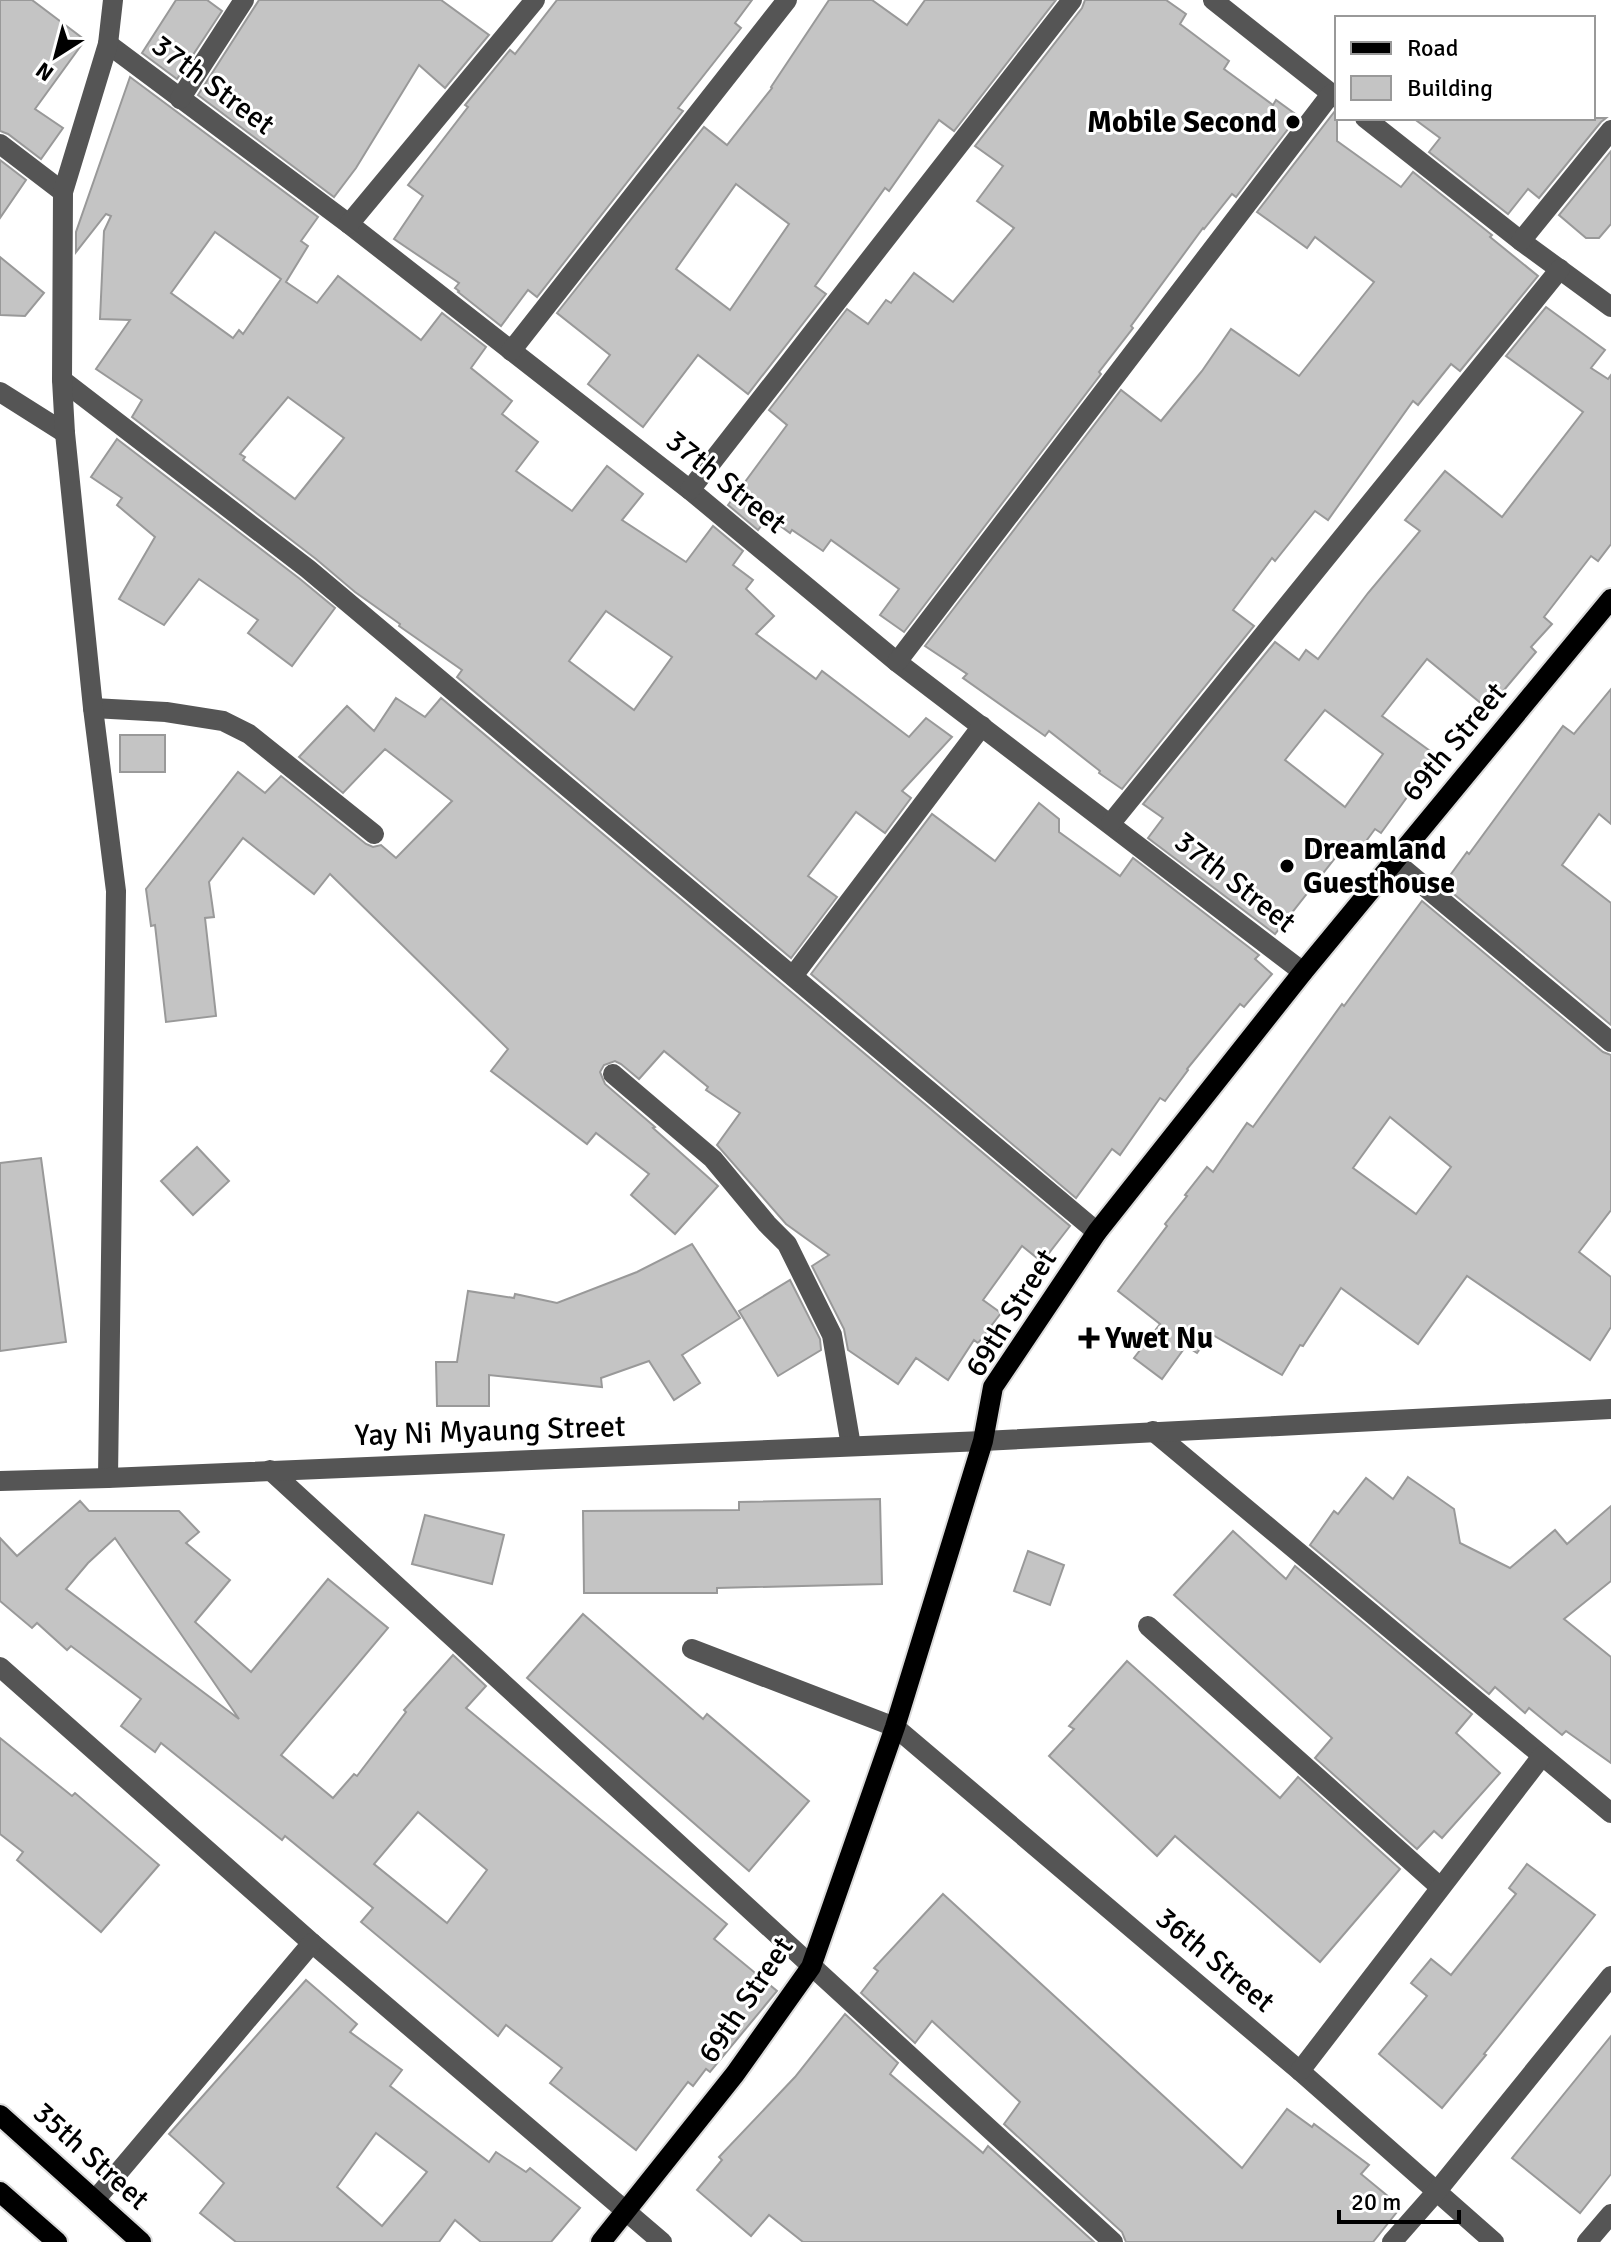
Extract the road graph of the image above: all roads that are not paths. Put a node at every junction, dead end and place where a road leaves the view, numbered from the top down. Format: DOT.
graph roads {
  1 [pos="113,0"];
  2 [pos="244,0"];
  3 [pos="787,0"];
  4 [pos="1072,0"];
  5 [pos="1213,0"];
  6 [pos="525,3"];
  7 [pos="108,44"];
  8 [pos="1334,96"];
  9 [pos="180,99"];
  10 [pos="1368,120"];
  11 [pos="1611,130"];
  12 [pos="0,144"];
  13 [pos="63,192"];
  14 [pos="349,224"];
  15 [pos="1521,241"];
  16 [pos="1560,269"];
  17 [pos="1611,307"];
  18 [pos="511,351"];
  19 [pos="62,380"];
  20 [pos="0,392"];
  21 [pos="65,433"];
  22 [pos="690,490"];
  23 [pos="1611,599"];
  24 [pos="897,662"];
  25 [pos="93,708"];
  26 [pos="982,726"];
  27 [pos="1111,823"];
  28 [pos="374,834"];
  29 [pos="1394,861"];
  30 [pos="1303,972"];
  31 [pos="793,976"];
  32 [pos="1611,1042"];
  33 [pos="613,1074"];
  34 [pos="1097,1232"];
  35 [pos="1611,1409"];
  36 [pos="1153,1431"];
  37 [pos="983,1441"];
  38 [pos="851,1446"];
  39 [pos="270,1470"];
  40 [pos="108,1478"];
  41 [pos="0,1481"];
  42 [pos="1148,1626"];
  43 [pos="692,1649"];
  44 [pos="0,1667"];
  45 [pos="895,1727"];
  46 [pos="1542,1756"];
  47 [pos="1611,1813"];
  48 [pos="1440,1887"];
  49 [pos="312,1943"];
  50 [pos="811,1967"];
  51 [pos="1611,1976"];
  52 [pos="1300,2071"];
  53 [pos="0,2115"];
  54 [pos="1437,2191"];
  55 [pos="0,2192"];
  56 [pos="95,2200"];
  57 [pos="626,2211"];
  58 [pos="1611,2214"];
  59 [pos="57,2242"];
  60 [pos="141,2242"];
  61 [pos="601,2242"];
  62 [pos="662,2242"];
  63 [pos="1113,2242"];
  64 [pos="1392,2242"];
  65 [pos="1494,2242"];
  66 [pos="1587,2242"];
  1 -- 7 [label="street"];
  2 -- 9 [label="street"];
  3 -- 18 [label="street"];
  4 -- 22 [label="street"];
  5 -- 8 [label="street"];
  6 -- 14 [label="street"];
  7 -- 9 [label="street, 37th Street"];
  7 -- 13 [label="street"];
  8 -- 24 [label="street"];
  9 -- 14 [label="street, 37th Street"];
  10 -- 15 [label="street"];
  11 -- 15 [label="street"];
  12 -- 13 [label="street"];
  13 -- 19 [label="street"];
  14 -- 18 [label="street, 37th Street"];
  15 -- 16 [label="street"];
  16 -- 17 [label="street"];
  16 -- 27 [label="street"];
  18 -- 22 [label="street, 37th Street"];
  19 -- 21 [label="street"];
  19 -- 31 [label="street"];
  20 -- 21 [label="street"];
  21 -- 25 [label="street"];
  22 -- 24 [label="street, 37th Street"];
  23 -- 29 [label="main road, 69th Street"];
  24 -- 26 [label="street, 37th Street"];
  25 -- 28 [label="street"];
  25 -- 40 [label="street"];
  26 -- 27 [label="street, 37th Street"];
  26 -- 31 [label="street"];
  27 -- 30 [label="street, 37th Street"];
  29 -- 30 [label="main road, 69th Street"];
  29 -- 32 [label="street"];
  30 -- 34 [label="main road, 69th Street"];
  31 -- 34 [label="street"];
  33 -- 38 [label="street"];
  34 -- 37 [label="main road, 69th Street"];
  35 -- 36 [label="street, Yay Ni Myaung Street"];
  36 -- 37 [label="street, Yay Ni Myaung Street"];
  36 -- 46 [label="street"];
  37 -- 38 [label="street, Yay Ni Myaung Street"];
  37 -- 45 [label="main road, 69th Street"];
  38 -- 39 [label="street, Yay Ni Myaung Street"];
  39 -- 40 [label="street, Yay Ni Myaung Street"];
  39 -- 50 [label="street"];
  40 -- 41 [label="street, Yay Ni Myaung Street"];
  42 -- 48 [label="street"];
  43 -- 45 [label="street, 36th Street"];
  44 -- 49 [label="street"];
  45 -- 50 [label="main road, 69th Street"];
  45 -- 52 [label="street, 36th Street"];
  46 -- 47 [label="street"];
  46 -- 48 [label="street"];
  48 -- 52 [label="street"];
  49 -- 56 [label="street"];
  49 -- 57 [label="street"];
  50 -- 57 [label="main road, 69th Street"];
  50 -- 63 [label="street"];
  51 -- 54 [label="street"];
  52 -- 54 [label="street, 36th Street"];
  53 -- 56 [label="main road, 35th Street"];
  54 -- 64 [label="street"];
  54 -- 65 [label="street, 36th Street"];
  55 -- 59 [label="main road"];
  56 -- 60 [label="main road, 35th Street"];
  57 -- 61 [label="main road, 69th Street"];
  57 -- 62 [label="street"];
  58 -- 66 [label="street"];
}
